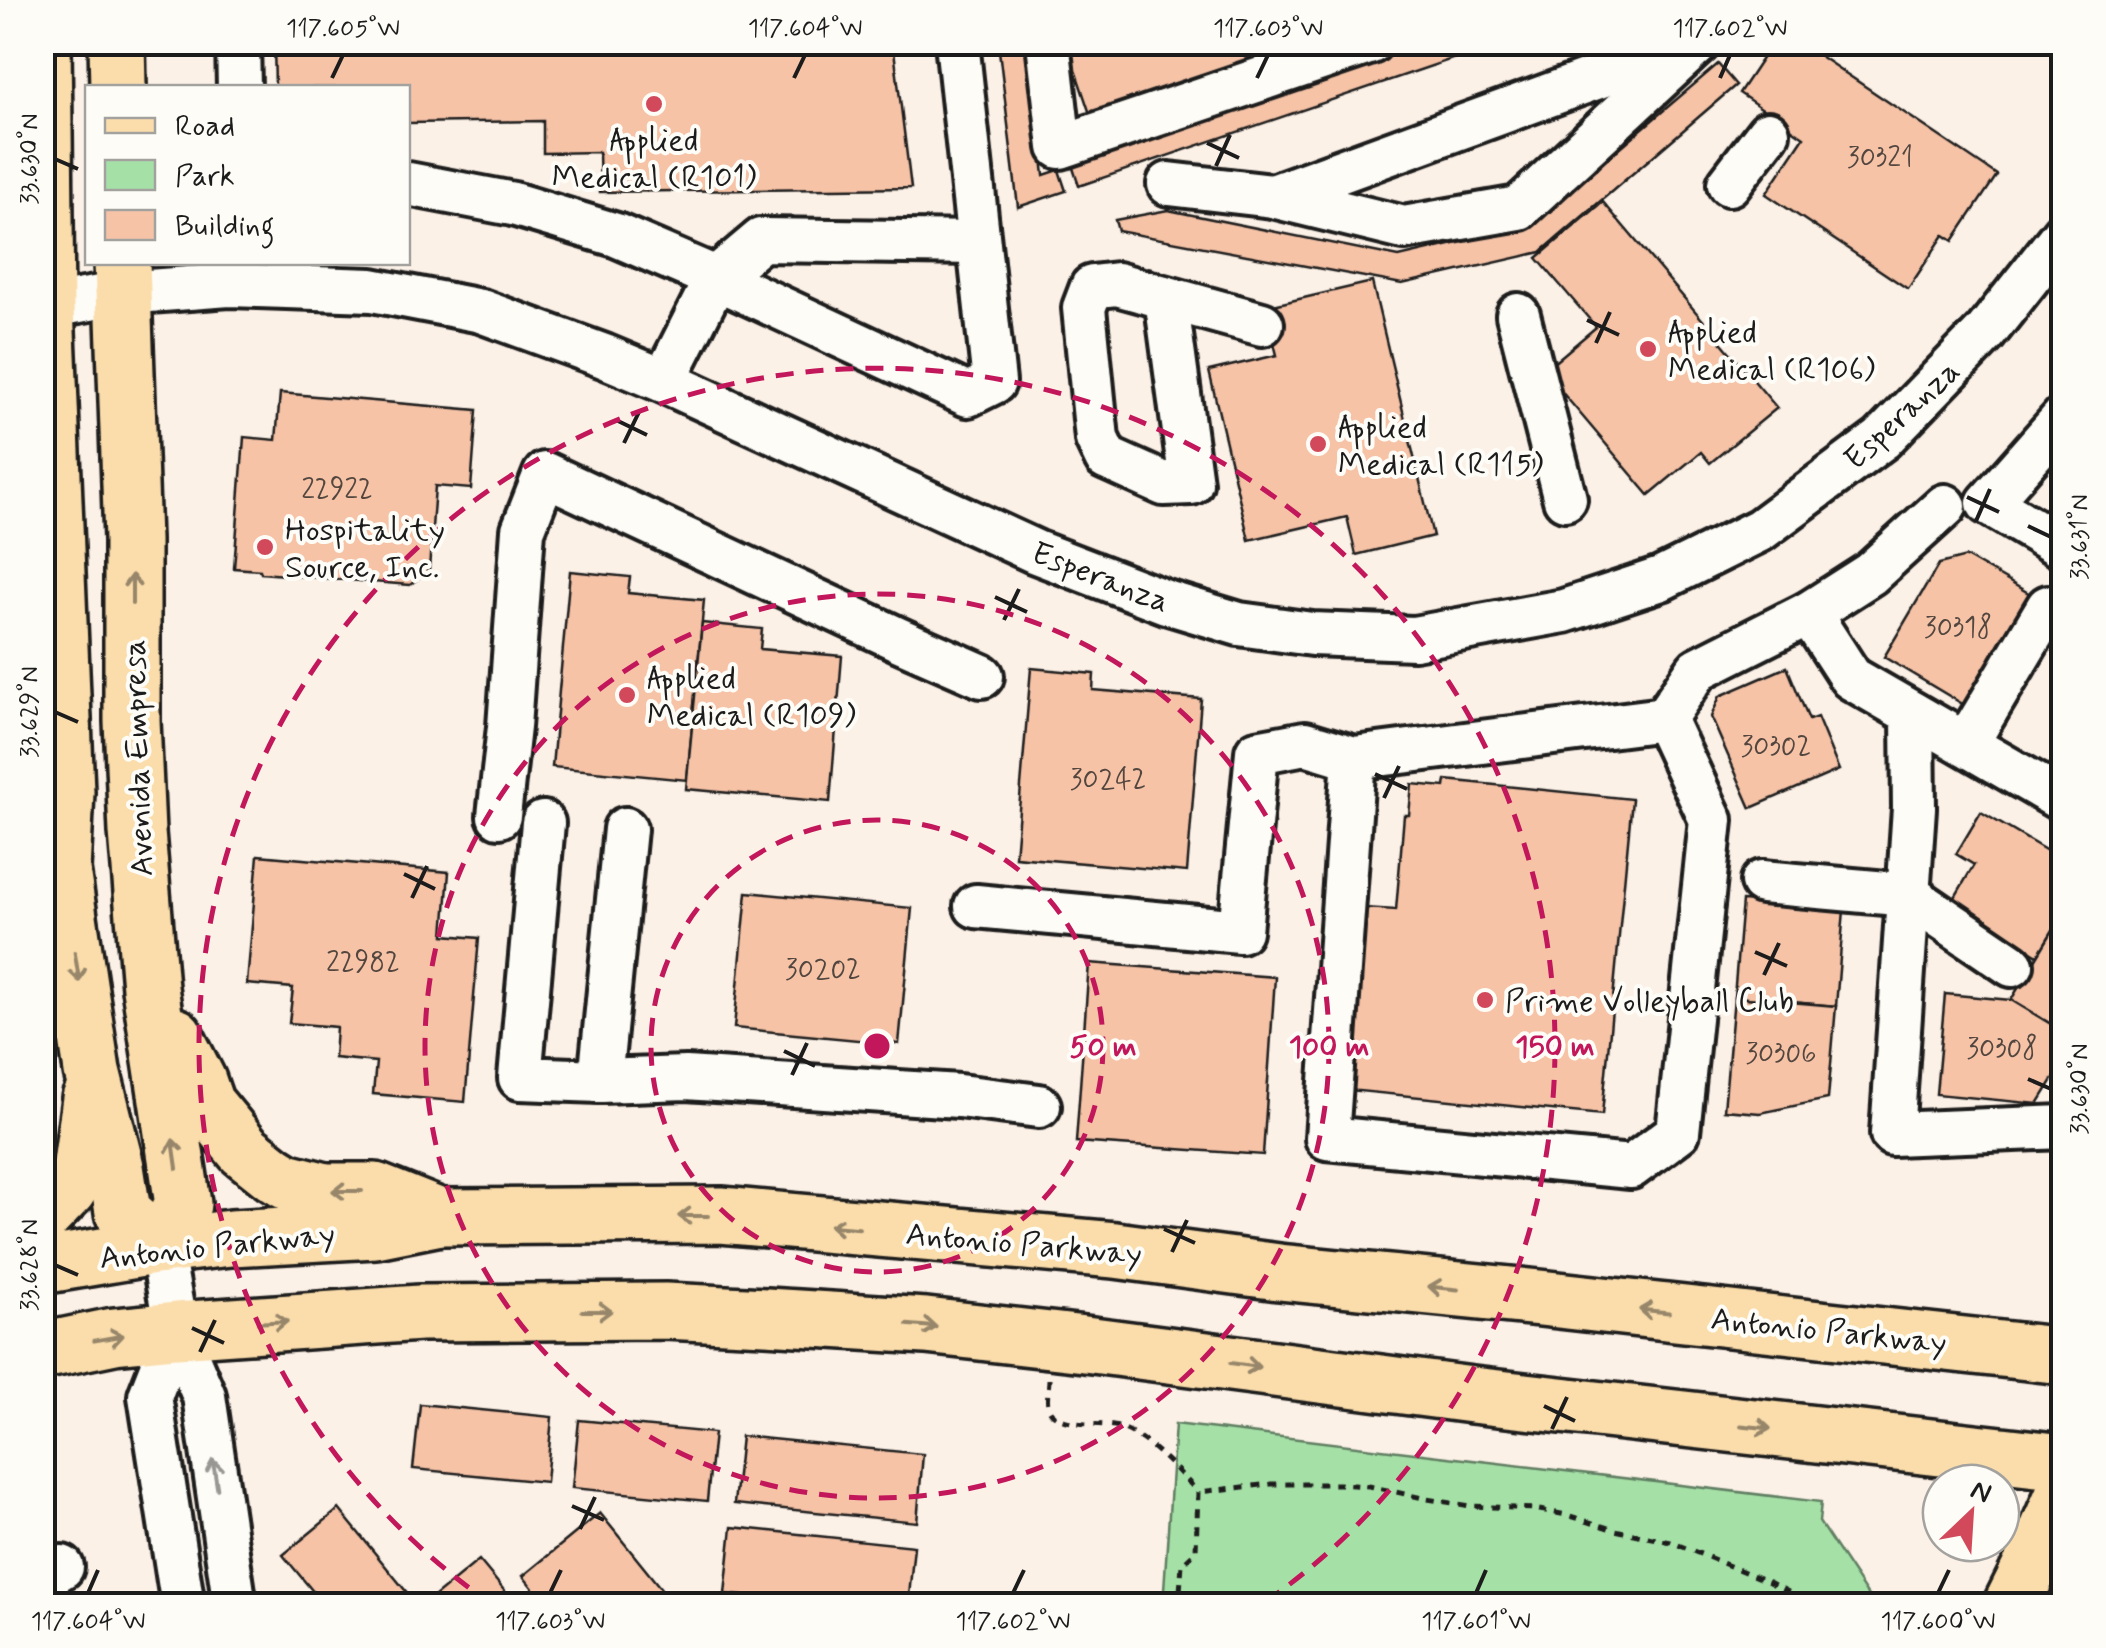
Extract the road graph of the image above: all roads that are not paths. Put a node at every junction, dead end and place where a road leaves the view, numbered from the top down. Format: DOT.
graph roads {
  1 [pos="43,42"];
  2 [pos="117,42"];
  3 [pos="238,42"];
  4 [pos="957,42"];
  5 [pos="1371,42"];
  6 [pos="1696,42"];
  7 [pos="1050,43"];
  8 [pos="118,85"];
  9 [pos="239,85"];
  10 [pos="1768,133"];
  11 [pos="410,184"];
  12 [pos="1168,184"];
  13 [pos="1729,184"];
  14 [pos="1273,196"];
  15 [pos="2064,233"];
  16 [pos="978,243"];
  17 [pos="122,278"];
  18 [pos="716,278"];
  19 [pos="1166,298"];
  20 [pos="44,307"];
  21 [pos="1518,315"];
  22 [pos="1262,324"];
  23 [pos="664,381"];
  24 [pos="2064,417"];
  25 [pos="1565,499"];
  26 [pos="1945,506"];
  27 [pos="2064,548"];
  28 [pos="2048,607"];
  29 [pos="1810,613"];
  30 [pos="982,676"];
  31 [pos="1913,714"];
  32 [pos="1664,718"];
  33 [pos="1967,744"];
  34 [pos="1354,758"];
  35 [pos="2060,789"];
  36 [pos="499,816"];
  37 [pos="544,823"];
  38 [pos="625,829"];
  39 [pos="1762,882"];
  40 [pos="1908,895"];
  41 [pos="976,906"];
  42 [pos="2012,964"];
  43 [pos="150,988"];
  44 [pos="92,1072"];
  45 [pos="600,1081"];
  46 [pos="1039,1106"];
  47 [pos="2064,1128"];
  48 [pos="42,1217"];
  49 [pos="440,1217"];
  50 [pos="160,1246"];
  51 [pos="42,1266"];
  52 [pos="176,1330"];
  53 [pos="42,1350"];
  54 [pos="2064,1356"];
  55 [pos="2064,1462"];
  56 [pos="2064,1493"];
  57 [pos="227,1554"];
  58 [pos="182,1606"];
  59 [pos="235,1606"];
  60 [pos="269,1606"];
  61 [pos="2011,1606"];
  1 -- 20 [label="main road"];
  2 -- 8 [label="main road"];
  3 -- 9 [label="street"];
  4 -- 16 [label="street"];
  5 -- 7 [label="street"];
  6 -- 14 [label="street"];
  6 -- 14 [label="street"];
  10 -- 13 [label="street"];
  11 -- 18 [label="street"];
  12 -- 14 [label="street"];
  15 -- 23 [label="street, Esperanza"];
  16 -- 18 [label="street"];
  16 -- 18 [label="street"];
  17 -- 20 [label="street, Esperanza"];
  17 -- 23 [label="street, Esperanza"];
  43 -- 17 [label="main road, Avenida Empresa, one-way"];
  18 -- 23 [label="street"];
  19 -- 22 [label="street"];
  20 -- 44 [label="main road, one-way"];
  21 -- 25 [label="street"];
  24 -- 27 [label="street"];
  26 -- 29 [label="street"];
  28 -- 33 [label="street"];
  29 -- 31 [label="street"];
  29 -- 32 [label="street"];
  30 -- 36 [label="street"];
  31 -- 33 [label="street"];
  31 -- 40 [label="street"];
  32 -- 34 [label="street"];
  32 -- 34 [label="street"];
  33 -- 35 [label="street"];
  34 -- 41 [label="street"];
  37 -- 45 [label="street"];
  38 -- 45 [label="street"];
  39 -- 40 [label="street"];
  40 -- 42 [label="street"];
  40 -- 47 [label="street"];
  49 -- 43 [label="main road, one-way"];
  50 -- 43 [label="main road, Avenida Empresa, one-way"];
  44 -- 48 [label="main road"];
  44 -- 50 [label="main road"];
  45 -- 46 [label="street"];
  49 -- 50 [label="main road, Antonio Parkway"];
  54 -- 49 [label="main road, Antonio Parkway, one-way"];
  50 -- 51 [label="main road, Antonio Parkway"];
  50 -- 52 [label="street"];
  53 -- 52 [label="main road, one-way"];
  52 -- 55 [label="main road, one-way"];
  57 -- 52 [label="street, one-way"];
  52 -- 58 [label="street"];
  56 -- 61 [label="main road"];
  57 -- 59 [label="street"];
  57 -- 60 [label="street"];
}
